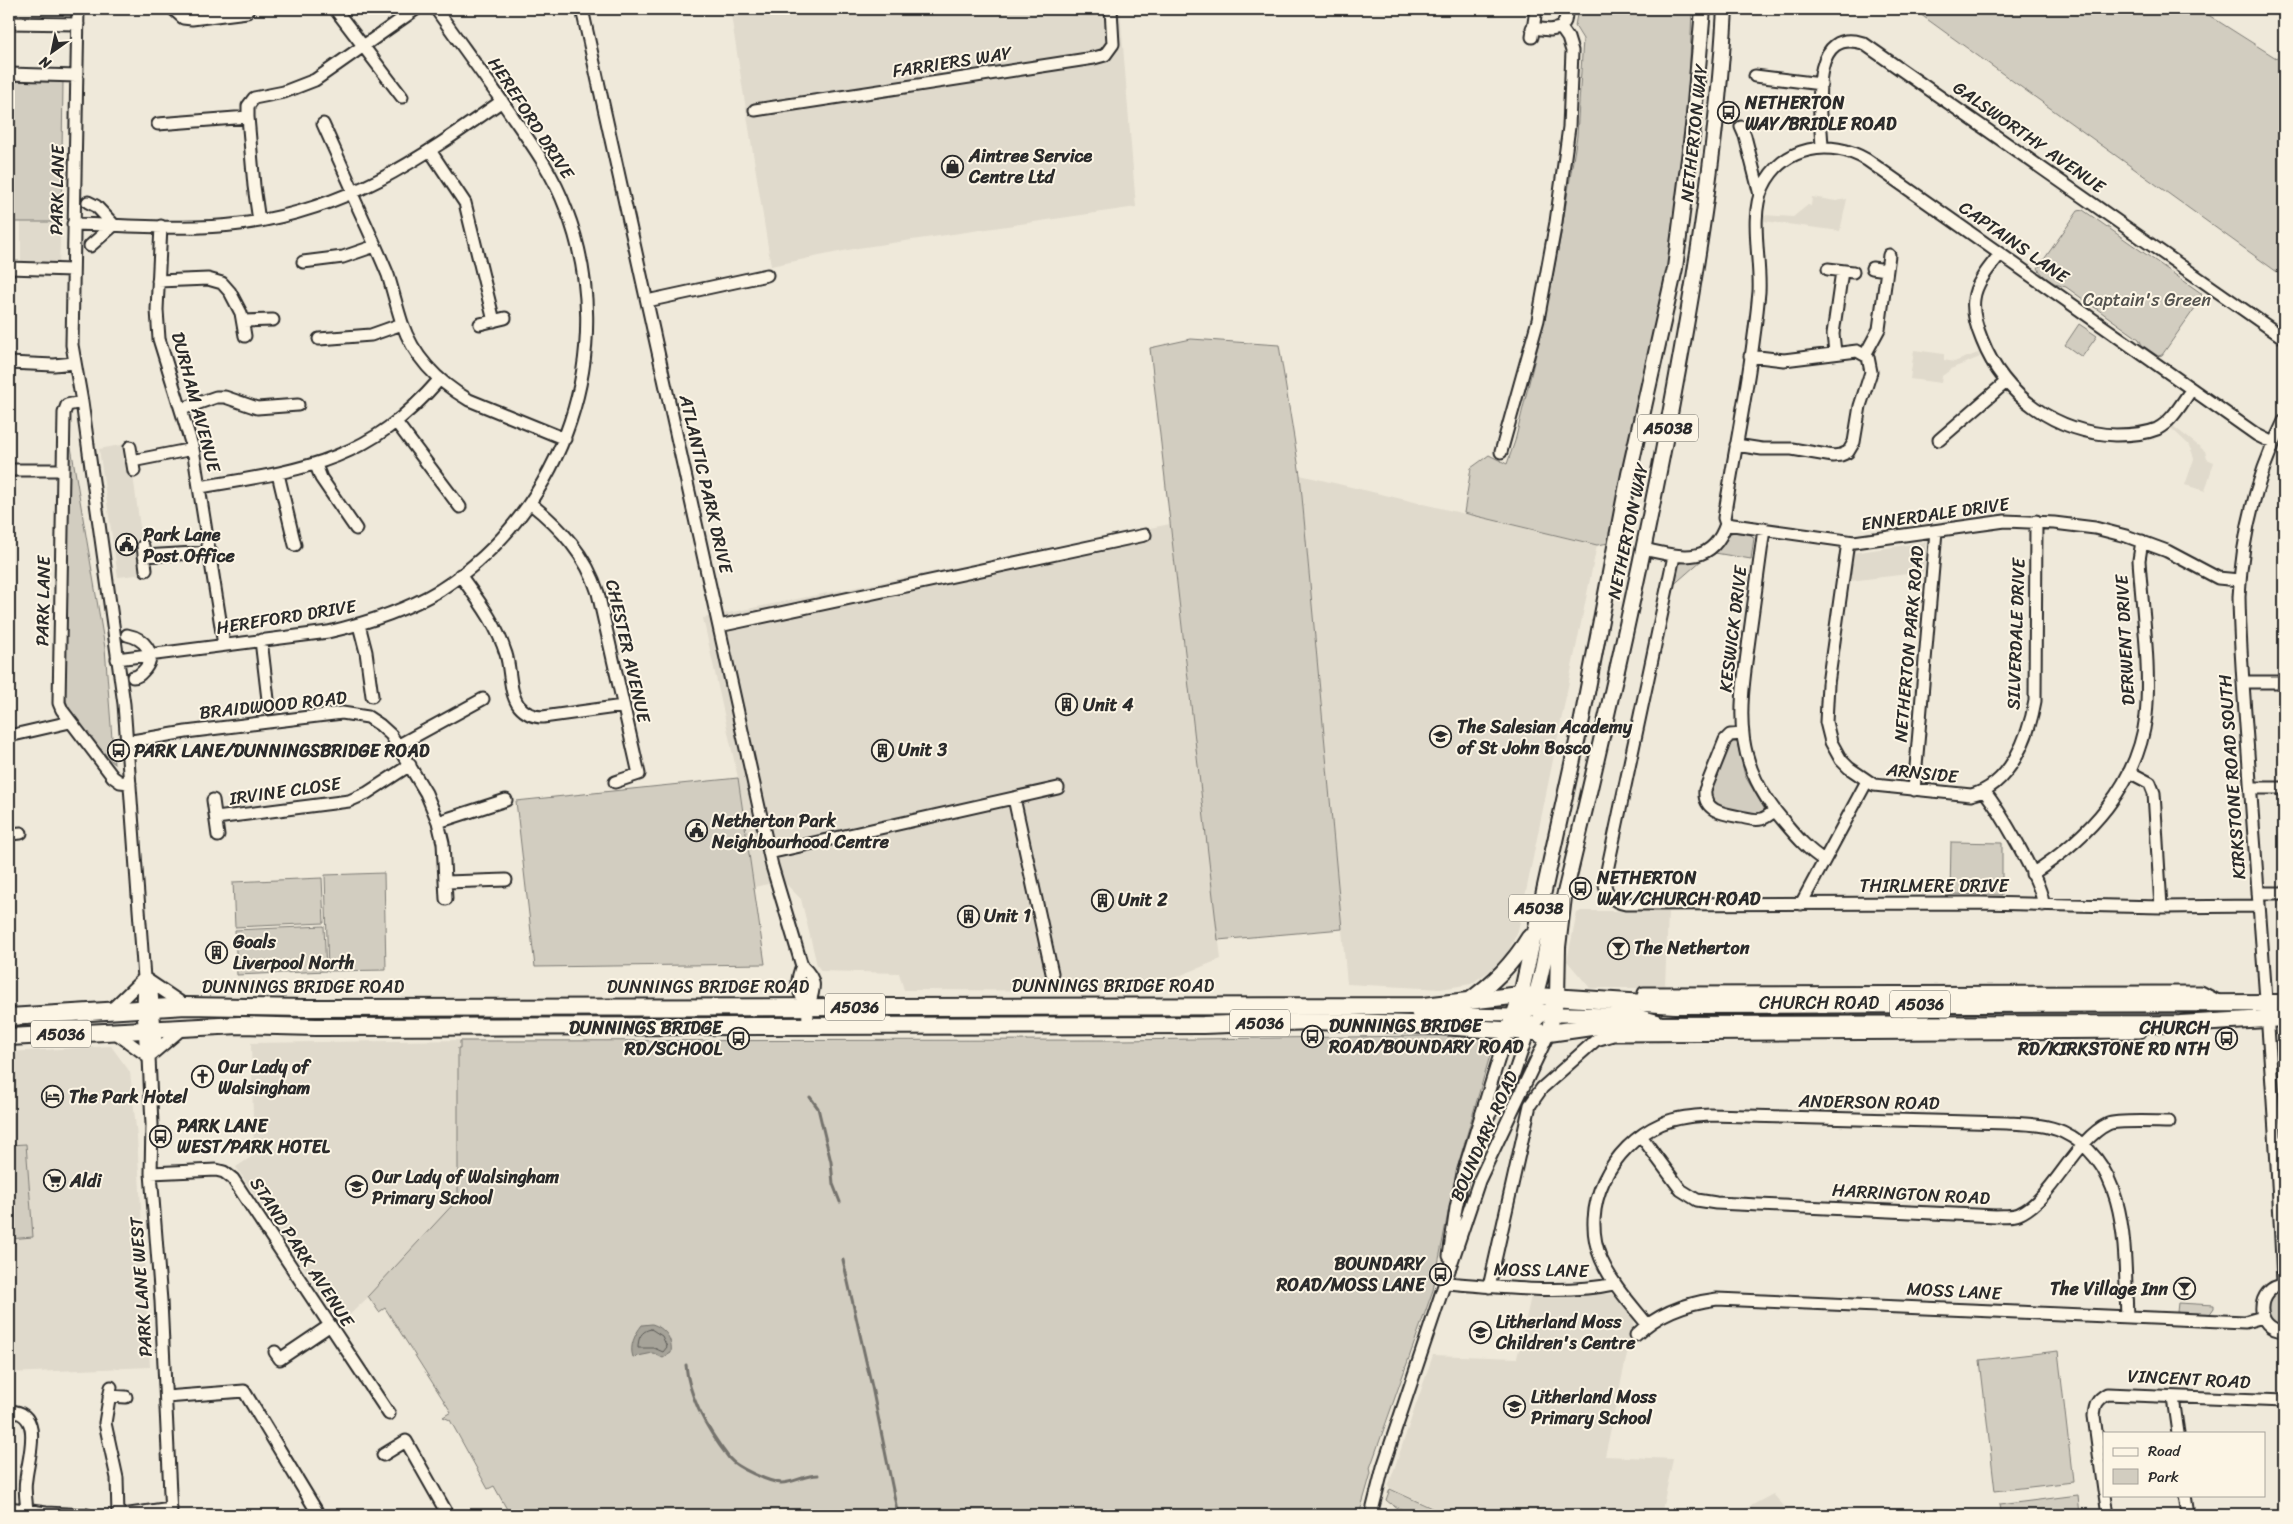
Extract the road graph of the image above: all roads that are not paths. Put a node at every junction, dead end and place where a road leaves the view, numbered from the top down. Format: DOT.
graph roads {
  1 [pos="78,9"];
  2 [pos="173,9"];
  3 [pos="247,9"];
  4 [pos="335,9"];
  5 [pos="416,9"];
  6 [pos="436,9"];
  7 [pos="582,9"];
  8 [pos="1111,9"];
  9 [pos="1536,9"];
  10 [pos="1567,9"];
  11 [pos="1703,9"];
  12 [pos="1725,9"];
  13 [pos="9,23"];
  14 [pos="78,24"];
  15 [pos="1561,28"];
  16 [pos="363,46"];
  17 [pos="9,74"];
  18 [pos="77,76"];
  19 [pos="1755,77"];
  20 [pos="1820,84"];
  21 [pos="402,98"];
  22 [pos="502,102"];
  23 [pos="755,110"];
  24 [pos="248,117"];
  25 [pos="158,124"];
  26 [pos="323,124"];
  27 [pos="1740,127"];
  28 [pos="1822,147"];
  29 [pos="431,152"];
  30 [pos="353,194"];
  31 [pos="1760,195"];
  32 [pos="88,202"];
  33 [pos="259,221"];
  34 [pos="73,224"];
  35 [pos="114,225"];
  36 [pos="161,226"];
  37 [pos="90,246"];
  38 [pos="375,246"];
  39 [pos="2000,254"];
  40 [pos="1889,255"];
  41 [pos="303,262"];
  42 [pos="9,268"];
  43 [pos="1872,268"];
  44 [pos="1828,269"];
  45 [pos="72,270"];
  46 [pos="1887,270"];
  47 [pos="767,275"];
  48 [pos="158,281"];
  49 [pos="647,301"];
  50 [pos="272,320"];
  51 [pos="244,321"];
  52 [pos="402,324"];
  53 [pos="480,324"];
  54 [pos="245,336"];
  55 [pos="2284,338"];
  56 [pos="319,339"];
  57 [pos="1835,352"];
  58 [pos="1865,355"];
  59 [pos="1750,356"];
  60 [pos="9,363"];
  61 [pos="74,363"];
  62 [pos="439,380"];
  63 [pos="2006,382"];
  64 [pos="2192,389"];
  65 [pos="82,402"];
  66 [pos="298,405"];
  67 [pos="182,409"];
  68 [pos="2284,421"];
  69 [pos="396,422"];
  70 [pos="565,439"];
  71 [pos="1938,440"];
  72 [pos="2273,444"];
  73 [pos="1736,445"];
  74 [pos="130,447"];
  75 [pos="193,449"];
  76 [pos="1501,452"];
  77 [pos="316,465"];
  78 [pos="9,470"];
  79 [pos="63,470"];
  80 [pos="278,474"];
  81 [pos="200,487"];
  82 [pos="530,503"];
  83 [pos="460,507"];
  84 [pos="2036,521"];
  85 [pos="1726,524"];
  86 [pos="356,529"];
  87 [pos="1764,529"];
  88 [pos="1936,531"];
  89 [pos="1145,535"];
  90 [pos="1848,542"];
  91 [pos="2142,542"];
  92 [pos="294,546"];
  93 [pos="1643,549"];
  94 [pos="211,552"];
  95 [pos="1674,556"];
  96 [pos="146,570"];
  97 [pos="460,575"];
  98 [pos="2240,580"];
  99 [pos="360,625"];
  100 [pos="719,626"];
  101 [pos="127,635"];
  102 [pos="261,640"];
  103 [pos="224,645"];
  104 [pos="150,655"];
  105 [pos="117,659"];
  106 [pos="133,677"];
  107 [pos="2244,682"];
  108 [pos="2284,682"];
  109 [pos="372,696"];
  110 [pos="483,699"];
  111 [pos="623,706"];
  112 [pos="269,708"];
  113 [pos="70,722"];
  114 [pos="1742,734"];
  115 [pos="9,736"];
  116 [pos="126,742"];
  117 [pos="397,746"];
  118 [pos="410,765"];
  119 [pos="2129,772"];
  120 [pos="1867,781"];
  121 [pos="614,782"];
  122 [pos="130,783"];
  123 [pos="1058,788"];
  124 [pos="2251,788"];
  125 [pos="2284,788"];
  126 [pos="1914,790"];
  127 [pos="1984,791"];
  128 [pos="1014,798"];
  129 [pos="214,800"];
  130 [pos="506,800"];
  131 [pos="1774,811"];
  132 [pos="216,818"];
  133 [pos="438,822"];
  134 [pos="21,833"];
  135 [pos="9,834"];
  136 [pos="218,836"];
  137 [pos="769,853"];
  138 [pos="1824,860"];
  139 [pos="1570,872"];
  140 [pos="2032,874"];
  141 [pos="506,880"];
  142 [pos="446,882"];
  143 [pos="2258,893"];
  144 [pos="2284,893"];
  145 [pos="446,899"];
  146 [pos="1801,904"];
  147 [pos="2043,905"];
  148 [pos="2258,906"];
  149 [pos="2161,907"];
  150 [pos="1534,928"];
  151 [pos="802,966"];
  152 [pos="1052,973"];
  153 [pos="144,978"];
  154 [pos="1527,995"];
  155 [pos="1467,1002"];
  156 [pos="2284,1003"];
  157 [pos="1371,1005"];
  158 [pos="186,1006"];
  159 [pos="1553,1007"];
  160 [pos="110,1011"];
  161 [pos="2267,1012"];
  162 [pos="808,1016"];
  163 [pos="9,1017"];
  164 [pos="2284,1018"];
  165 [pos="149,1019"];
  166 [pos="1665,1024"];
  167 [pos="2180,1024"];
  168 [pos="184,1027"];
  169 [pos="1522,1027"];
  170 [pos="114,1031"];
  171 [pos="9,1037"];
  172 [pos="149,1057"];
  173 [pos="2169,1122"];
  174 [pos="1641,1136"];
  175 [pos="1472,1143"];
  176 [pos="2084,1146"];
  177 [pos="152,1173"];
  178 [pos="1446,1283"];
  179 [pos="1614,1284"];
  180 [pos="2284,1284"];
  181 [pos="1489,1287"];
  182 [pos="2127,1316"];
  183 [pos="2263,1317"];
  184 [pos="1648,1324"];
  185 [pos="330,1326"];
  186 [pos="2284,1331"];
  187 [pos="1636,1335"];
  188 [pos="275,1352"];
  189 [pos="126,1397"];
  190 [pos="166,1397"];
  191 [pos="2173,1398"];
  192 [pos="2284,1401"];
  193 [pos="9,1411"];
  194 [pos="389,1414"];
  195 [pos="2178,1432"];
  196 [pos="383,1455"];
  197 [pos="2103,1484"];
  198 [pos="2105,1496"];
  199 [pos="2185,1496"];
  200 [pos="9,1508"];
  201 [pos="27,1510"];
  202 [pos="171,1512"];
  203 [pos="46,1514"];
  204 [pos="87,1515"];
  205 [pos="118,1515"];
  206 [pos="123,1515"];
  207 [pos="319,1515"];
  208 [pos="448,1515"];
  209 [pos="1372,1515"];
  210 [pos="2108,1515"];
  211 [pos="2188,1515"];
  1 -- 14 [label="street, PARK LANE"];
  2 -- 3 [label="street"];
  4 -- 16 [label="street"];
  5 -- 16 [label="street"];
  6 -- 22 [label="street, HEREFORD DRIVE"];
  7 -- 49 [label="street, ATLANTIC PARK DRIVE"];
  8 -- 23 [label="street, FARRIERS WAY"];
  9 -- 15 [label="street"];
  10 -- 15 [label="street"];
  11 -- 150 [label="main road, NETHERTON WAY / A5038"];
  12 -- 93 [label="main road, NETHERTON WAY / A5038"];
  13 -- 14 [label="street"];
  14 -- 18 [label="street, PARK LANE"];
  15 -- 76 [label="street"];
  16 -- 21 [label="street"];
  16 -- 24 [label="street"];
  17 -- 18 [label="street"];
  18 -- 34 [label="street, PARK LANE"];
  19 -- 20 [label="street"];
  20 -- 28 [label="street, GALSWORTHY AVENUE"];
  20 -- 55 [label="street, GALSWORTHY AVENUE"];
  22 -- 29 [label="street"];
  22 -- 70 [label="street, HEREFORD DRIVE"];
  24 -- 25 [label="street"];
  24 -- 33 [label="street"];
  26 -- 30 [label="street"];
  27 -- 31 [label="street, CAPTAINS LANE"];
  28 -- 31 [label="street, CAPTAINS LANE"];
  28 -- 39 [label="street, CAPTAINS LANE"];
  29 -- 30 [label="street"];
  29 -- 53 [label="street"];
  30 -- 33 [label="street"];
  30 -- 38 [label="street"];
  31 -- 59 [label="street, CAPTAINS LANE"];
  32 -- 35 [label="street"];
  33 -- 36 [label="street"];
  34 -- 35 [label="street"];
  34 -- 45 [label="street, PARK LANE"];
  35 -- 36 [label="street"];
  35 -- 37 [label="street"];
  36 -- 48 [label="street, DURHAM AVENUE"];
  38 -- 41 [label="street"];
  38 -- 52 [label="street"];
  39 -- 63 [label="street"];
  39 -- 64 [label="street, CAPTAINS LANE"];
  40 -- 46 [label="street"];
  42 -- 45 [label="street"];
  43 -- 46 [label="street"];
  44 -- 57 [label="street"];
  45 -- 61 [label="street, PARK LANE"];
  46 -- 58 [label="street"];
  47 -- 49 [label="street"];
  48 -- 51 [label="street"];
  48 -- 67 [label="street, DURHAM AVENUE"];
  49 -- 100 [label="street, ATLANTIC PARK DRIVE"];
  50 -- 51 [label="street"];
  51 -- 54 [label="street"];
  52 -- 56 [label="street"];
  52 -- 62 [label="street"];
  57 -- 58 [label="street"];
  57 -- 59 [label="street"];
  58 -- 73 [label="street"];
  59 -- 73 [label="street, CAPTAINS LANE"];
  60 -- 61 [label="street"];
  61 -- 65 [label="street, PARK LANE"];
  62 -- 69 [label="street"];
  62 -- 70 [label="street"];
  63 -- 64 [label="street"];
  63 -- 71 [label="street"];
  64 -- 72 [label="street, CAPTAINS LANE"];
  65 -- 79 [label="street, PARK LANE"];
  65 -- 105 [label="street, PARK LANE"];
  66 -- 67 [label="street"];
  67 -- 75 [label="street, DURHAM AVENUE"];
  68 -- 72 [label="street, KIRKSTONE ROAD SOUTH"];
  69 -- 77 [label="street"];
  69 -- 83 [label="street"];
  70 -- 82 [label="street, HEREFORD DRIVE"];
  72 -- 98 [label="street, KIRKSTONE ROAD SOUTH"];
  73 -- 85 [label="street, CAPTAINS LANE"];
  74 -- 75 [label="street"];
  75 -- 81 [label="street, DURHAM AVENUE"];
  77 -- 80 [label="street"];
  77 -- 86 [label="street"];
  78 -- 79 [label="street"];
  79 -- 113 [label="street, PARK LANE"];
  80 -- 81 [label="street"];
  80 -- 92 [label="street"];
  81 -- 94 [label="street, DURHAM AVENUE"];
  82 -- 97 [label="street, HEREFORD DRIVE"];
  82 -- 111 [label="street, CHESTER AVENUE"];
  84 -- 88 [label="street, ENNERDALE DRIVE"];
  84 -- 91 [label="street, ENNERDALE DRIVE"];
  84 -- 127 [label="street, SILVERDALE DRIVE"];
  85 -- 87 [label="street, ENNERDALE DRIVE"];
  85 -- 95 [label="street"];
  87 -- 90 [label="street, ENNERDALE DRIVE"];
  87 -- 114 [label="street, KESWICK DRIVE"];
  88 -- 90 [label="street, ENNERDALE DRIVE"];
  88 -- 126 [label="street, NETHERTON PARK ROAD"];
  89 -- 100 [label="street"];
  90 -- 120 [label="street"];
  91 -- 98 [label="street, ENNERDALE DRIVE"];
  91 -- 119 [label="street, DERWENT DRIVE"];
  93 -- 95 [label="street"];
  93 -- 139 [label="main road, NETHERTON WAY / A5038"];
  94 -- 96 [label="street"];
  94 -- 103 [label="street, DURHAM AVENUE"];
  95 -- 146 [label="street, THIRLMERE DRIVE"];
  97 -- 99 [label="street, HEREFORD DRIVE"];
  97 -- 111 [label="street"];
  98 -- 107 [label="street, KIRKSTONE ROAD SOUTH"];
  99 -- 102 [label="street, HEREFORD DRIVE"];
  99 -- 109 [label="street"];
  100 -- 137 [label="street, ATLANTIC PARK DRIVE"];
  101 -- 104 [label="street"];
  102 -- 103 [label="street, HEREFORD DRIVE"];
  102 -- 112 [label="street"];
  103 -- 104 [label="street, HEREFORD DRIVE"];
  104 -- 105 [label="street, HEREFORD DRIVE"];
  104 -- 106 [label="street"];
  105 -- 116 [label="street, PARK LANE"];
  107 -- 108 [label="street"];
  107 -- 124 [label="street, KIRKSTONE ROAD SOUTH"];
  110 -- 117 [label="street"];
  111 -- 121 [label="street, CHESTER AVENUE"];
  113 -- 115 [label="street"];
  113 -- 122 [label="street, PARK LANE"];
  114 -- 131 [label="street, KESWICK DRIVE"];
  114 -- 131 [label="street"];
  116 -- 117 [label="street, BRAIDWOOD ROAD"];
  116 -- 122 [label="street, PARK LANE"];
  117 -- 118 [label="street, BRAIDWOOD ROAD"];
  118 -- 132 [label="street, IRVINE CLOSE"];
  118 -- 133 [label="street, BRAIDWOOD ROAD"];
  119 -- 140 [label="street, DERWENT DRIVE"];
  119 -- 149 [label="street"];
  120 -- 126 [label="street, ARNSIDE"];
  120 -- 138 [label="street, ARNSIDE"];
  122 -- 153 [label="street, PARK LANE"];
  123 -- 128 [label="street"];
  124 -- 125 [label="street"];
  124 -- 143 [label="street, KIRKSTONE ROAD SOUTH"];
  126 -- 127 [label="street, ARNSIDE"];
  127 -- 140 [label="street"];
  128 -- 137 [label="street"];
  128 -- 152 [label="street"];
  129 -- 132 [label="street"];
  130 -- 133 [label="street"];
  131 -- 138 [label="street, KESWICK DRIVE"];
  132 -- 136 [label="street"];
  133 -- 142 [label="street, BRAIDWOOD ROAD"];
  134 -- 135 [label="street"];
  137 -- 151 [label="street, ATLANTIC PARK DRIVE"];
  138 -- 146 [label="street, ARNSIDE"];
  139 -- 154 [label="main road"];
  139 -- 159 [label="main road, NETHERTON WAY / A5038"];
  140 -- 147 [label="street"];
  141 -- 142 [label="street"];
  142 -- 145 [label="street, BRAIDWOOD ROAD"];
  143 -- 144 [label="street"];
  143 -- 148 [label="street, KIRKSTONE ROAD SOUTH"];
  146 -- 147 [label="street, THIRLMERE DRIVE"];
  147 -- 149 [label="street, THIRLMERE DRIVE"];
  148 -- 149 [label="street, THIRLMERE DRIVE"];
  148 -- 161 [label="street, KIRKSTONE ROAD SOUTH"];
  150 -- 154 [label="main road, NETHERTON WAY / A5038"];
  150 -- 155 [label="main road"];
  151 -- 162 [label="street, ATLANTIC PARK DRIVE"];
  151 -- 162 [label="street, ATLANTIC PARK DRIVE"];
  153 -- 158 [label="street"];
  153 -- 160 [label="street"];
  153 -- 165 [label="street, PARK LANE"];
  154 -- 155 [label="highway, DUNNINGS BRIDGE ROAD / A5036"];
  154 -- 159 [label="highway, DUNNINGS BRIDGE ROAD / A5036"];
  154 -- 169 [label="main road"];
  155 -- 157 [label="highway, DUNNINGS BRIDGE ROAD / A5036"];
  156 -- 161 [label="highway, CHURCH ROAD / A5036"];
  157 -- 162 [label="highway, DUNNINGS BRIDGE ROAD / A5036"];
  157 -- 169 [label="street"];
  158 -- 162 [label="highway, DUNNINGS BRIDGE ROAD / A5036"];
  158 -- 165 [label="highway, DUNNINGS BRIDGE ROAD / A5036"];
  159 -- 161 [label="highway, CHURCH ROAD / A5036"];
  159 -- 166 [label="main road"];
  159 -- 169 [label="main road, NETHERTON WAY"];
  160 -- 163 [label="highway, DUNNINGS BRIDGE ROAD / A5036"];
  160 -- 165 [label="highway, DUNNINGS BRIDGE ROAD / A5036"];
  161 -- 164 [label="highway, CHURCH ROAD / A5036"];
  161 -- 167 [label="highway, CHURCH ROAD / A5036"];
  161 -- 180 [label="street, KIRKSTONE ROAD SOUTH"];
  162 -- 168 [label="highway, DUNNINGS BRIDGE ROAD / A5036"];
  162 -- 169 [label="highway, DUNNINGS BRIDGE ROAD / A5036"];
  165 -- 168 [label="highway"];
  165 -- 170 [label="highway, DUNNINGS BRIDGE ROAD / A5036"];
  165 -- 172 [label="street, PARK LANE WEST"];
  166 -- 167 [label="highway, CHURCH ROAD / A5036"];
  166 -- 169 [label="highway, CHURCH ROAD / A5036"];
  167 -- 181 [label="street, CHURCH ROAD"];
  168 -- 172 [label="street"];
  169 -- 175 [label="street, BOUNDARY ROAD"];
  169 -- 175 [label="street"];
  169 -- 178 [label="street, BOUNDARY ROAD"];
  170 -- 171 [label="highway, DUNNINGS BRIDGE ROAD / A5036"];
  170 -- 172 [label="street"];
  172 -- 177 [label="street, PARK LANE WEST"];
  173 -- 176 [label="street, HARRINGTON ROAD"];
  174 -- 176 [label="street, ANDERSON ROAD"];
  174 -- 176 [label="street, HARRINGTON ROAD"];
  174 -- 179 [label="street, ANDERSON ROAD"];
  175 -- 178 [label="street, BOUNDARY ROAD"];
  176 -- 182 [label="street, ANDERSON ROAD"];
  177 -- 185 [label="street, STAND PARK AVENUE"];
  177 -- 190 [label="street, PARK LANE WEST"];
  178 -- 181 [label="street, MOSS LANE"];
  178 -- 209 [label="street, BOUNDARY ROAD"];
  179 -- 181 [label="street, MOSS LANE"];
  179 -- 184 [label="street"];
  180 -- 183 [label="street"];
  182 -- 183 [label="street, MOSS LANE"];
  182 -- 184 [label="street, MOSS LANE"];
  183 -- 186 [label="street"];
  184 -- 187 [label="street, MOSS LANE"];
  185 -- 188 [label="street"];
  185 -- 194 [label="street, STAND PARK AVENUE"];
  189 -- 205 [label="street"];
  190 -- 202 [label="street, PARK LANE WEST"];
  190 -- 207 [label="street"];
  191 -- 192 [label="street, VINCENT ROAD"];
  191 -- 195 [label="street"];
  191 -- 197 [label="street, VINCENT ROAD"];
  193 -- 201 [label="street"];
  196 -- 208 [label="street"];
  198 -- 210 [label="street"];
  199 -- 211 [label="street"];
  200 -- 201 [label="street"];
  201 -- 203 [label="street"];
  202 -- 206 [label="street"];
  203 -- 204 [label="street"];
}
